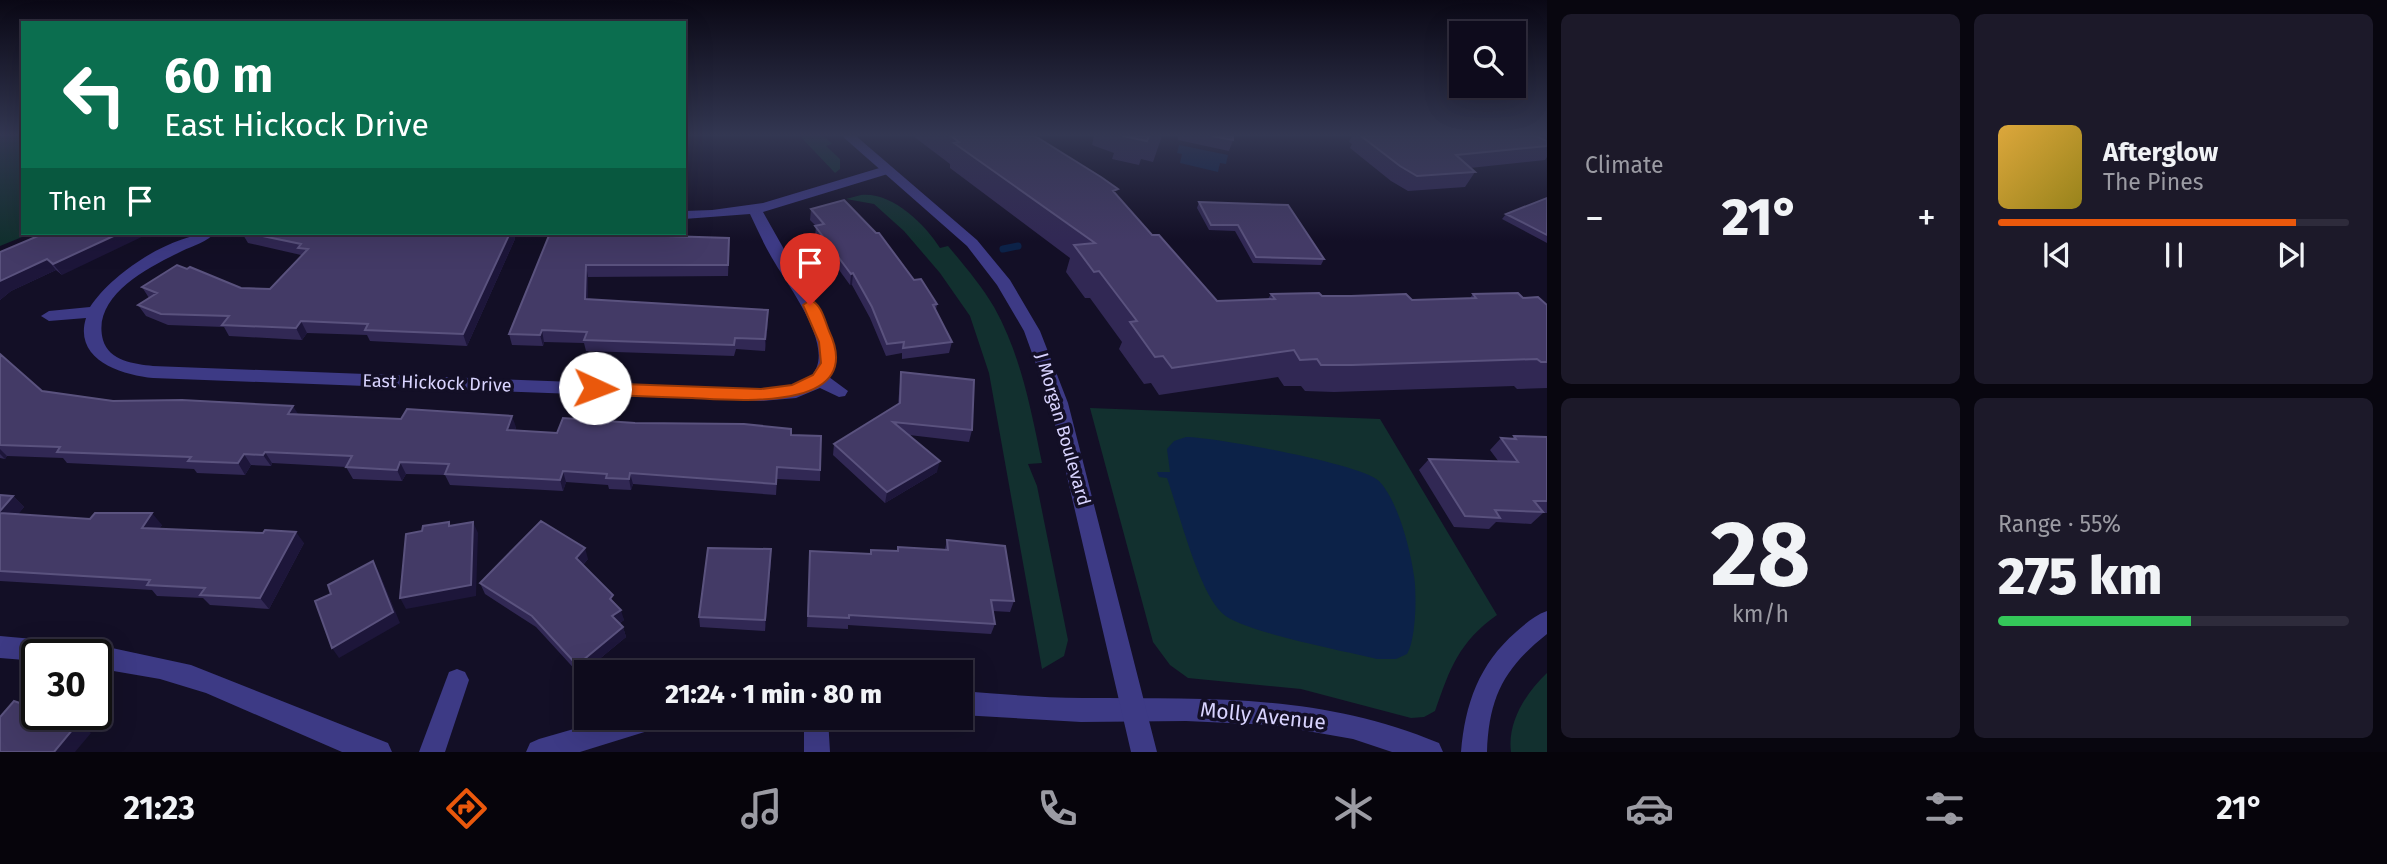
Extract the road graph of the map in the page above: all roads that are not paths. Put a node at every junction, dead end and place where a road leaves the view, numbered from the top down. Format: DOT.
graph roads {
  1 [pos="883,171"];
  2 [pos="887,171"];
  3 [pos="708,196"];
  4 [pos="755,211"];
  5 [pos="686,215"];
  6 [pos="709,215"];
  7 [pos="204,235"];
  8 [pos="95,312"];
  9 [pos="49,316"];
  10 [pos="819,379"];
  11 [pos="839,391"];
  12 [pos="1547,621"];
  13 [pos="0,647"];
  14 [pos="21,649"];
  15 [pos="112,660"];
  16 [pos="457,680"];
  17 [pos="973,703"];
  18 [pos="1134,710"];
  19 [pos="611,730"];
  20 [pos="816,730"];
  21 [pos="380,752"];
  22 [pos="432,752"];
  23 [pos="540,752"];
  24 [pos="817,752"];
  25 [pos="1144,752"];
  26 [pos="1430,752"];
  27 [pos="1474,752"];
  1 -- 4 [label="street"];
  2 -- 18 [label="street, J Morgan Boulevard"];
  3 -- 6 [label="street"];
  4 -- 6 [label="street"];
  4 -- 10 [label="street"];
  5 -- 6 [label="street"];
  7 -- 8 [label="street"];
  8 -- 9 [label="street"];
  8 -- 10 [label="street, East Hickock Drive"];
  10 -- 11 [label="street"];
  12 -- 27 [label="street"];
  13 -- 14 [label="street"];
  15 -- 21 [label="street"];
  16 -- 22 [label="street"];
  17 -- 18 [label="street, Molly Avenue"];
  18 -- 25 [label="street, J Morgan Boulevard"];
  18 -- 26 [label="street, Molly Avenue"];
  19 -- 23 [label="street"];
  20 -- 24 [label="street"];
}
